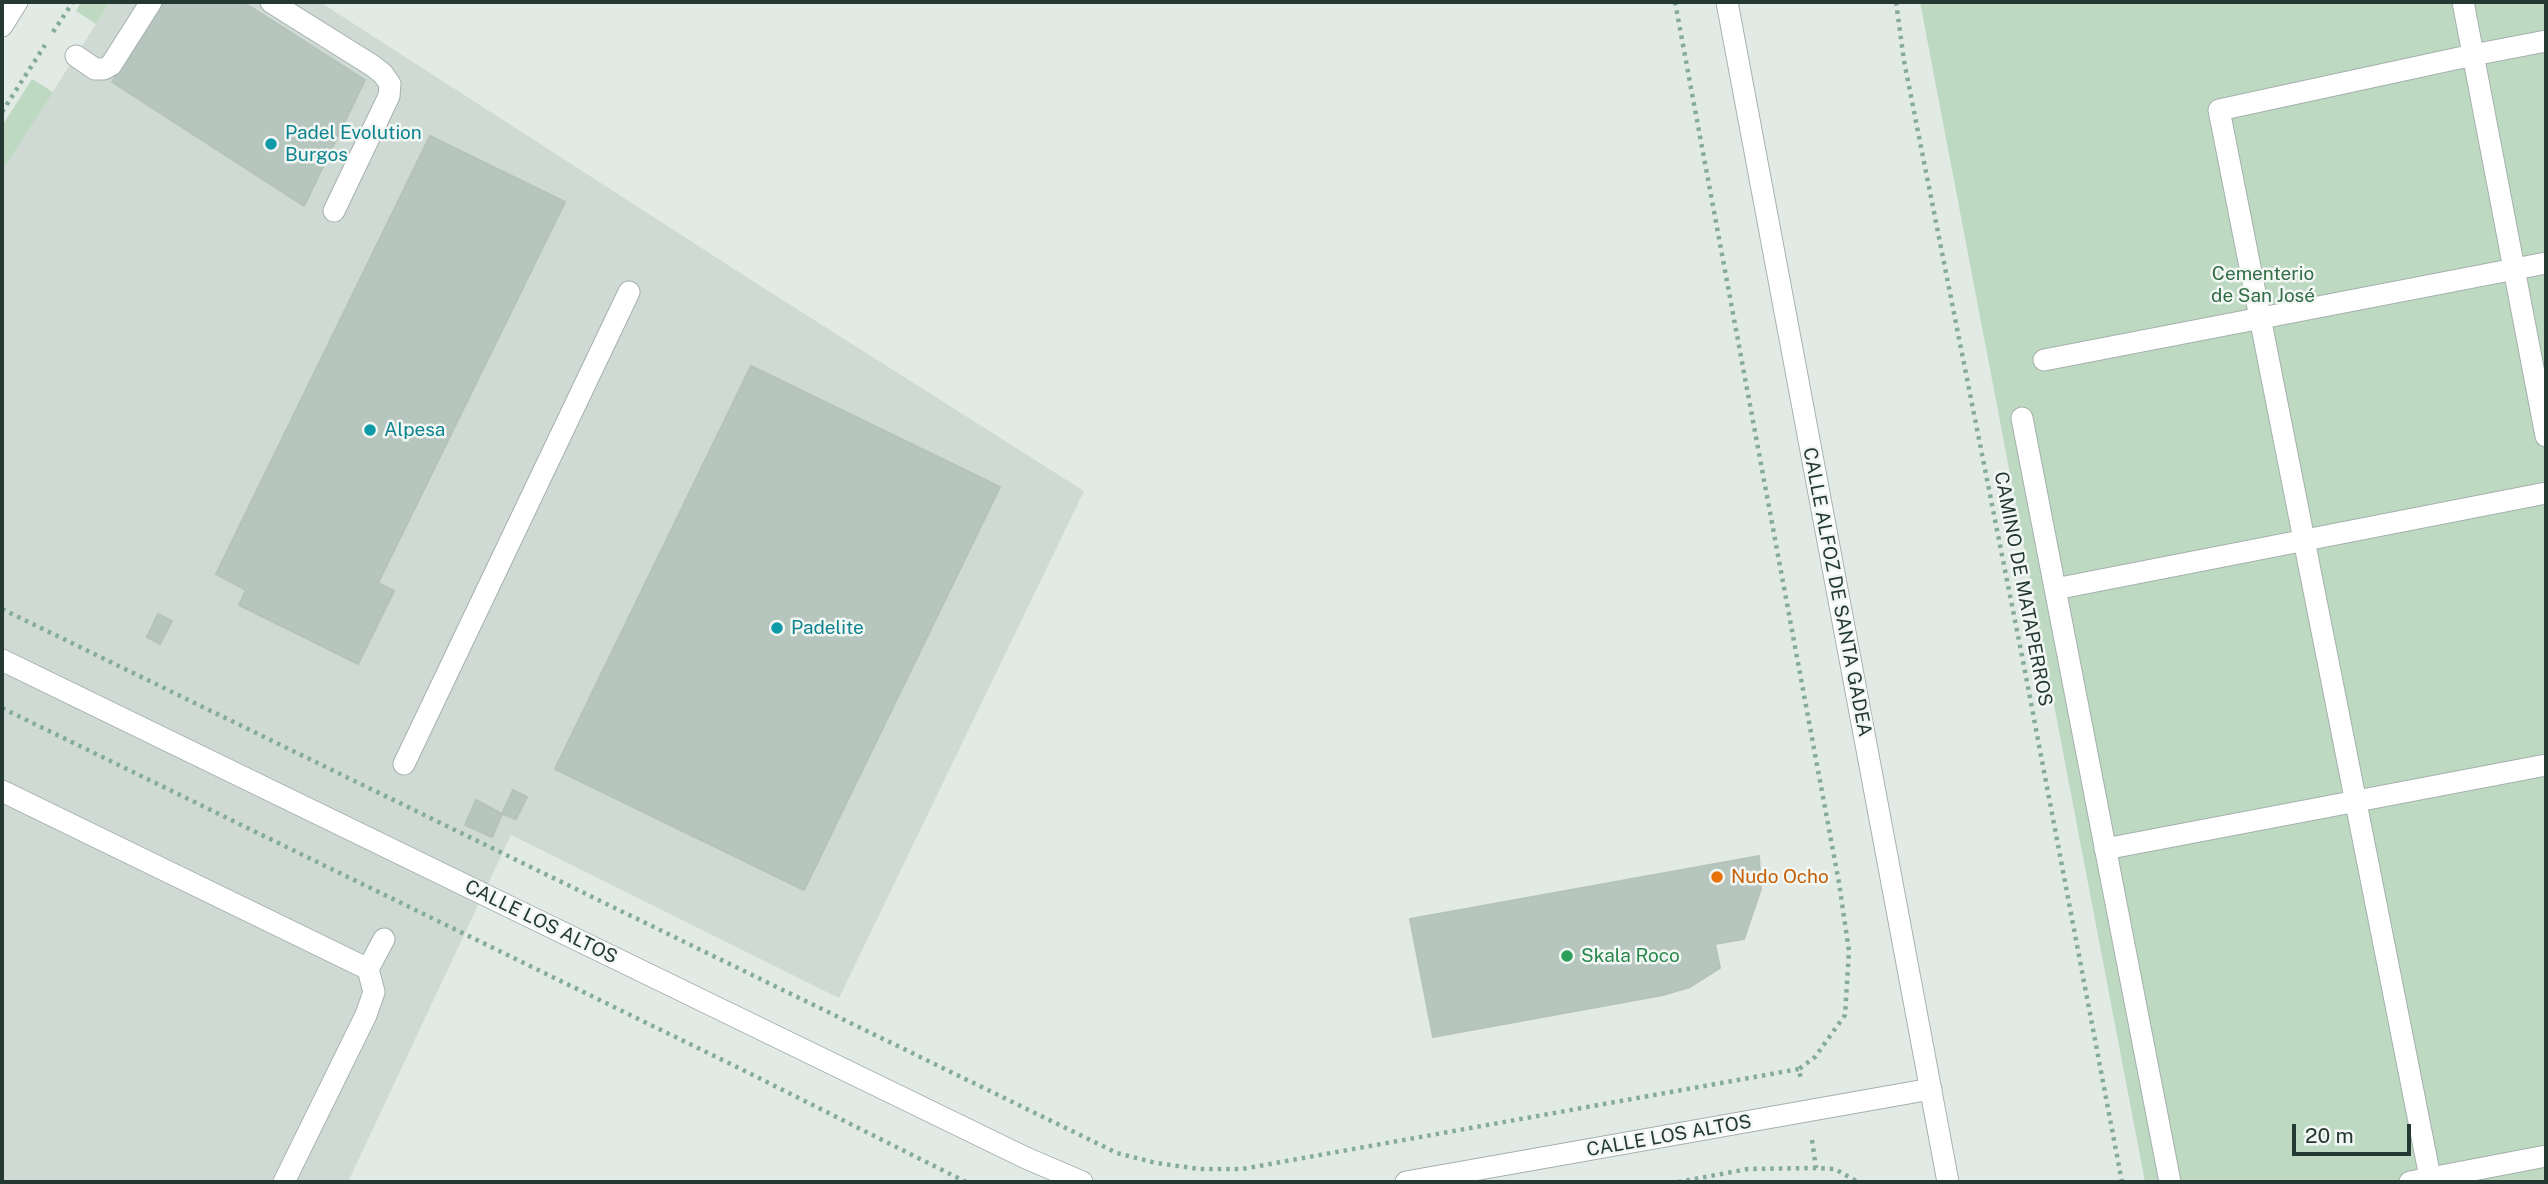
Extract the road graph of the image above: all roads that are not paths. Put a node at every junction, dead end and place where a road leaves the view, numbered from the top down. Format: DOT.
graph roads {
  1 [pos="17,2"];
  2 [pos="151,2"];
  3 [pos="271,2"];
  4 [pos="1727,2"];
  5 [pos="2463,2"];
  6 [pos="2,26"];
  7 [pos="2546,41"];
  8 [pos="2473,55"];
  9 [pos="76,56"];
  10 [pos="334,211"];
  11 [pos="2546,263"];
  12 [pos="2514,270"];
  13 [pos="629,292"];
  14 [pos="2261,318"];
  15 [pos="2044,360"];
  16 [pos="2022,418"];
  17 [pos="2546,436"];
  18 [pos="2546,494"];
  19 [pos="2305,540"];
  20 [pos="2055,589"];
  21 [pos="2,660"];
  22 [pos="404,764"];
  23 [pos="2546,765"];
  24 [pos="2,791"];
  25 [pos="2357,801"];
  26 [pos="2105,849"];
  27 [pos="384,939"];
  28 [pos="368,969"];
  29 [pos="1931,1089"];
  30 [pos="2546,1156"];
  31 [pos="2424,1181"];
  32 [pos="284,1182"];
  33 [pos="1082,1182"];
  34 [pos="1406,1182"];
  35 [pos="1948,1182"];
  36 [pos="2170,1182"];
  1 -- 6 [label="street"];
  2 -- 9 [label="street"];
  3 -- 10 [label="street"];
  4 -- 29 [label="street, CALLE ALFOZ DE SANTA GADEA"];
  5 -- 8 [label="street"];
  7 -- 8 [label="street"];
  8 -- 12 [label="street"];
  8 -- 14 [label="street"];
  11 -- 12 [label="street"];
  12 -- 14 [label="street"];
  12 -- 17 [label="street"];
  13 -- 22 [label="street"];
  14 -- 15 [label="street"];
  14 -- 19 [label="street"];
  16 -- 20 [label="street"];
  18 -- 19 [label="street"];
  19 -- 20 [label="street"];
  19 -- 25 [label="street"];
  20 -- 26 [label="street"];
  21 -- 33 [label="street, CALLE LOS ALTOS"];
  23 -- 25 [label="street"];
  24 -- 28 [label="street"];
  25 -- 26 [label="street"];
  25 -- 31 [label="street"];
  26 -- 36 [label="street"];
  27 -- 28 [label="street"];
  28 -- 32 [label="street"];
  29 -- 34 [label="street, CALLE LOS ALTOS"];
  29 -- 35 [label="street, CALLE ALFOZ DE SANTA GADEA"];
  30 -- 31 [label="street"];
}
